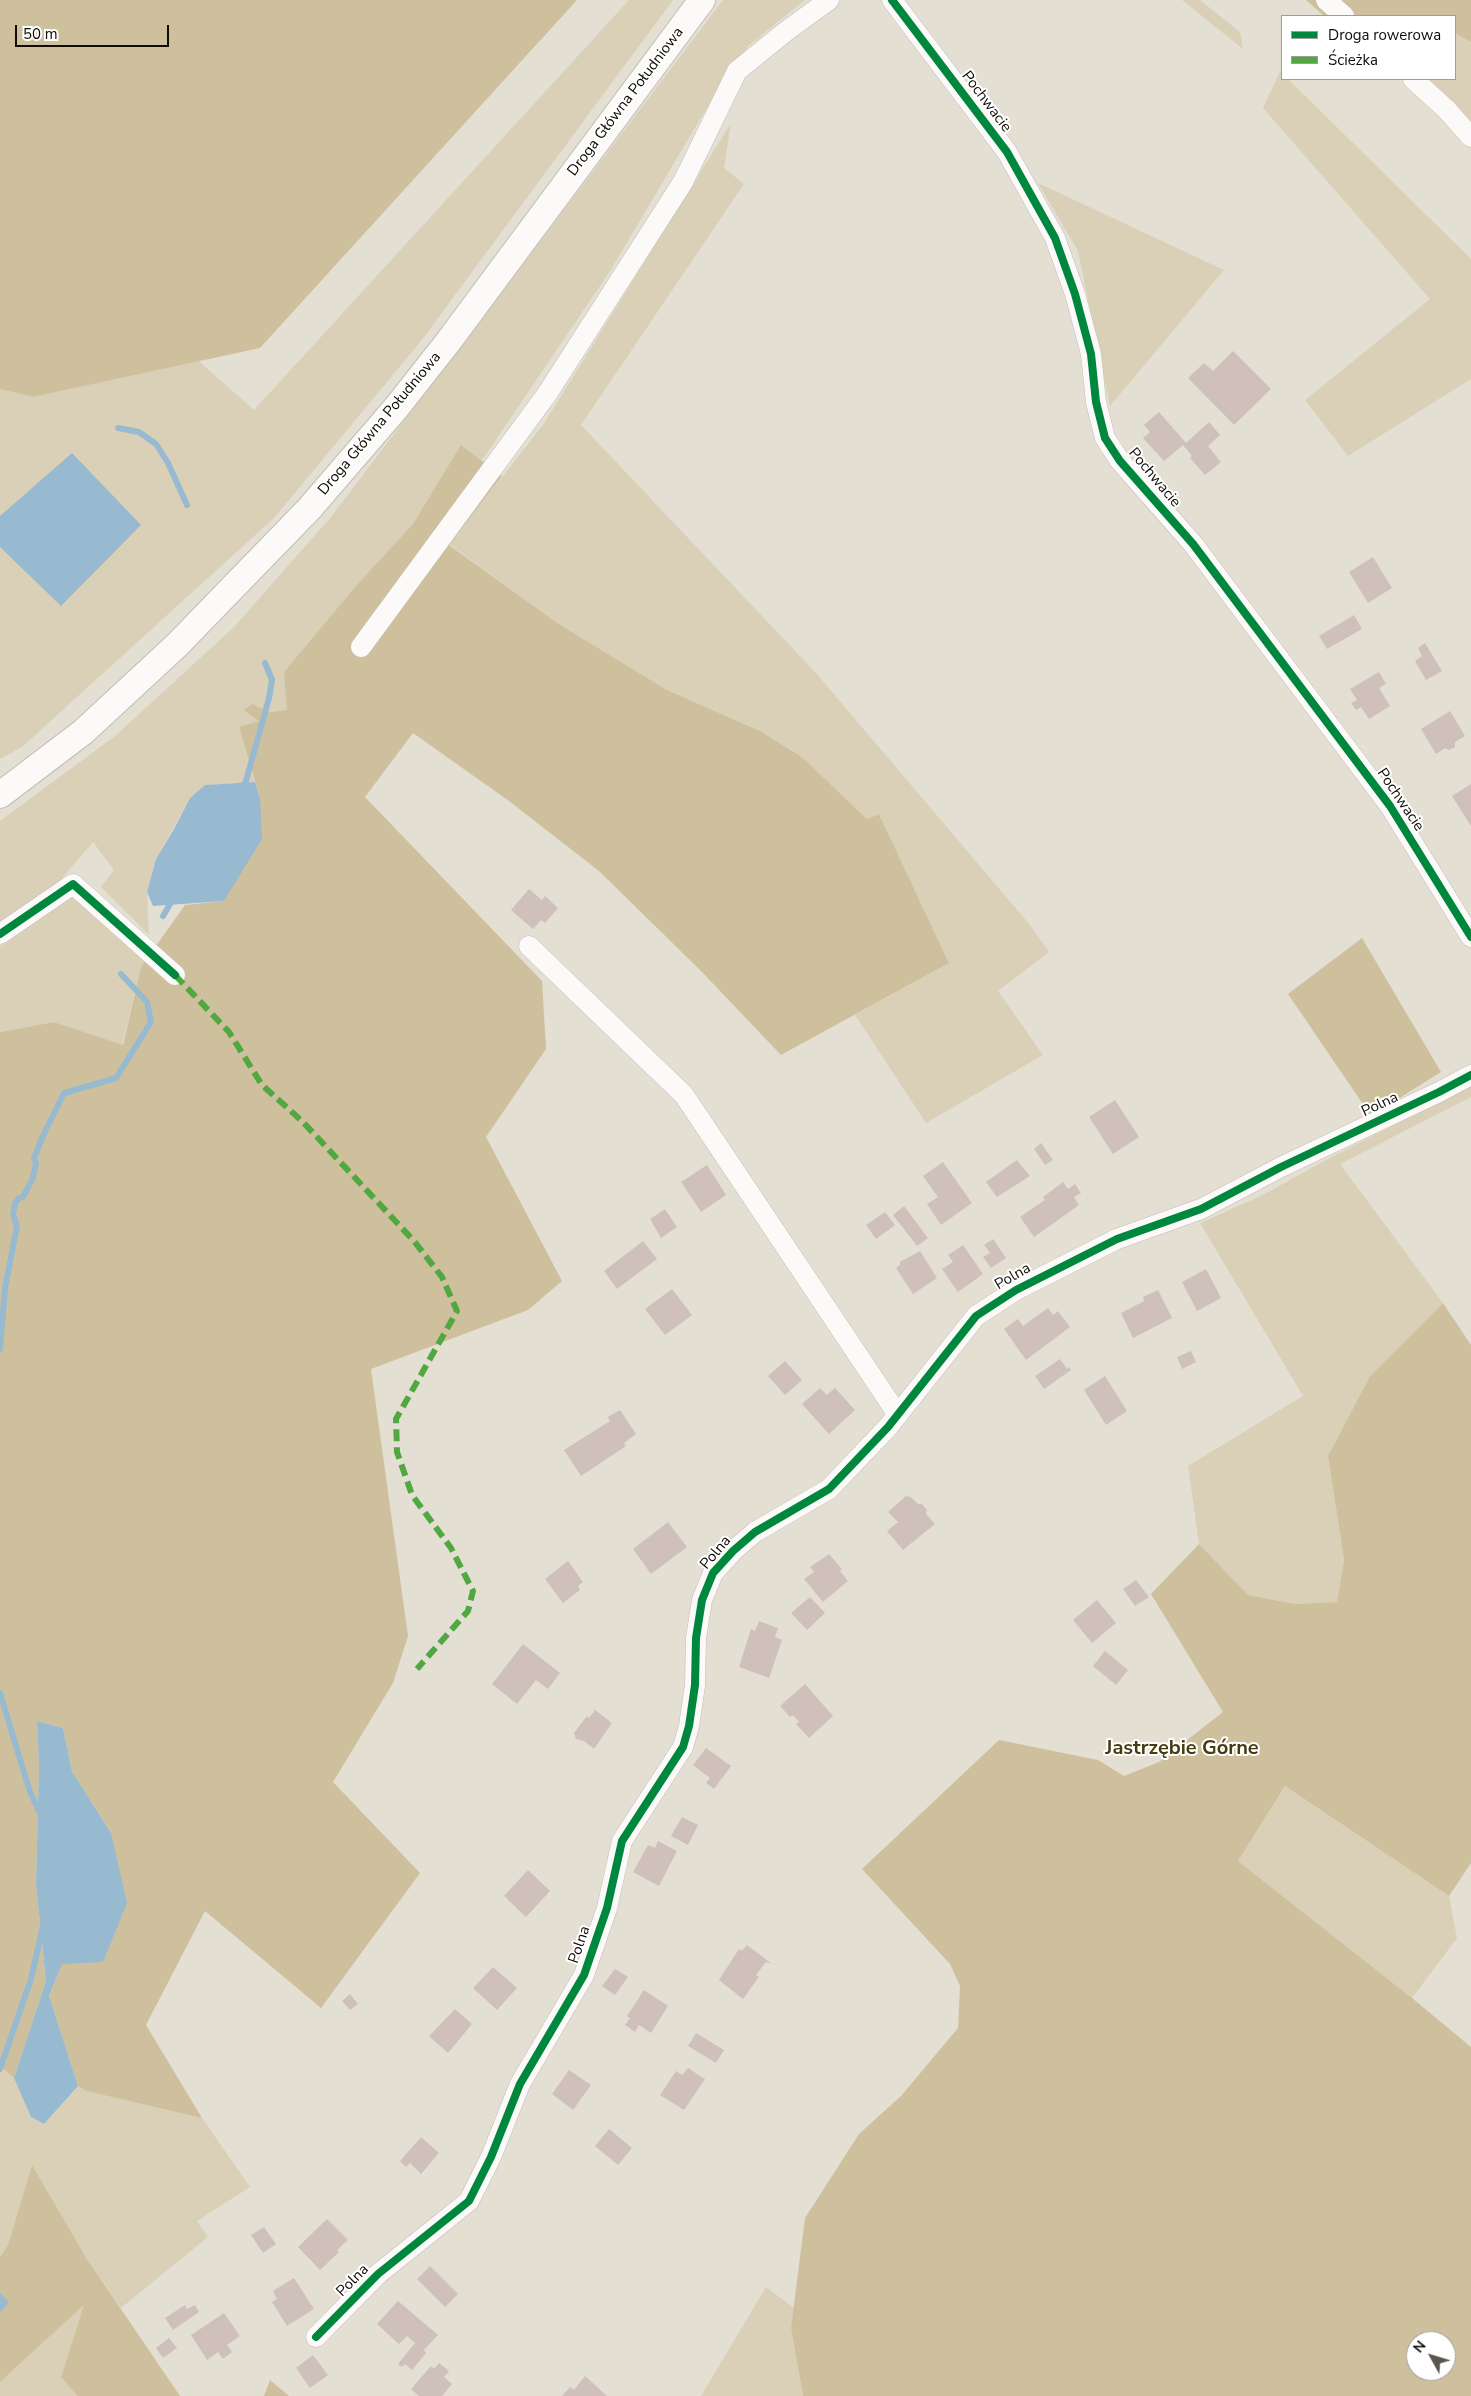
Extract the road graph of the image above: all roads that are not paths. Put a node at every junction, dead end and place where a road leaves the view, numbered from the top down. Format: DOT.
graph roads {
  1 [pos="702,0"];
  2 [pos="829,0"];
  3 [pos="892,0"];
  4 [pos="1326,0"];
  5 [pos="1343,15"];
  6 [pos="1414,80"];
  7 [pos="1471,137"];
  8 [pos="361,647"];
  9 [pos="0,795"];
  10 [pos="0,934"];
  11 [pos="1471,937"];
  12 [pos="529,946"];
  13 [pos="175,975"];
  14 [pos="1471,1075"];
  15 [pos="898,1415"];
  16 [pos="316,2337"];
  1 -- 9 [label="main road, Droga Główna Południowa"];
  2 -- 8 [label="street"];
  3 -- 11 [label="street, Pochwacie"];
  4 -- 5 [label="street"];
  6 -- 7 [label="street"];
  10 -- 13 [label="street"];
  12 -- 15 [label="street"];
  14 -- 15 [label="street, Polna"];
  15 -- 16 [label="street, Polna"];
}
